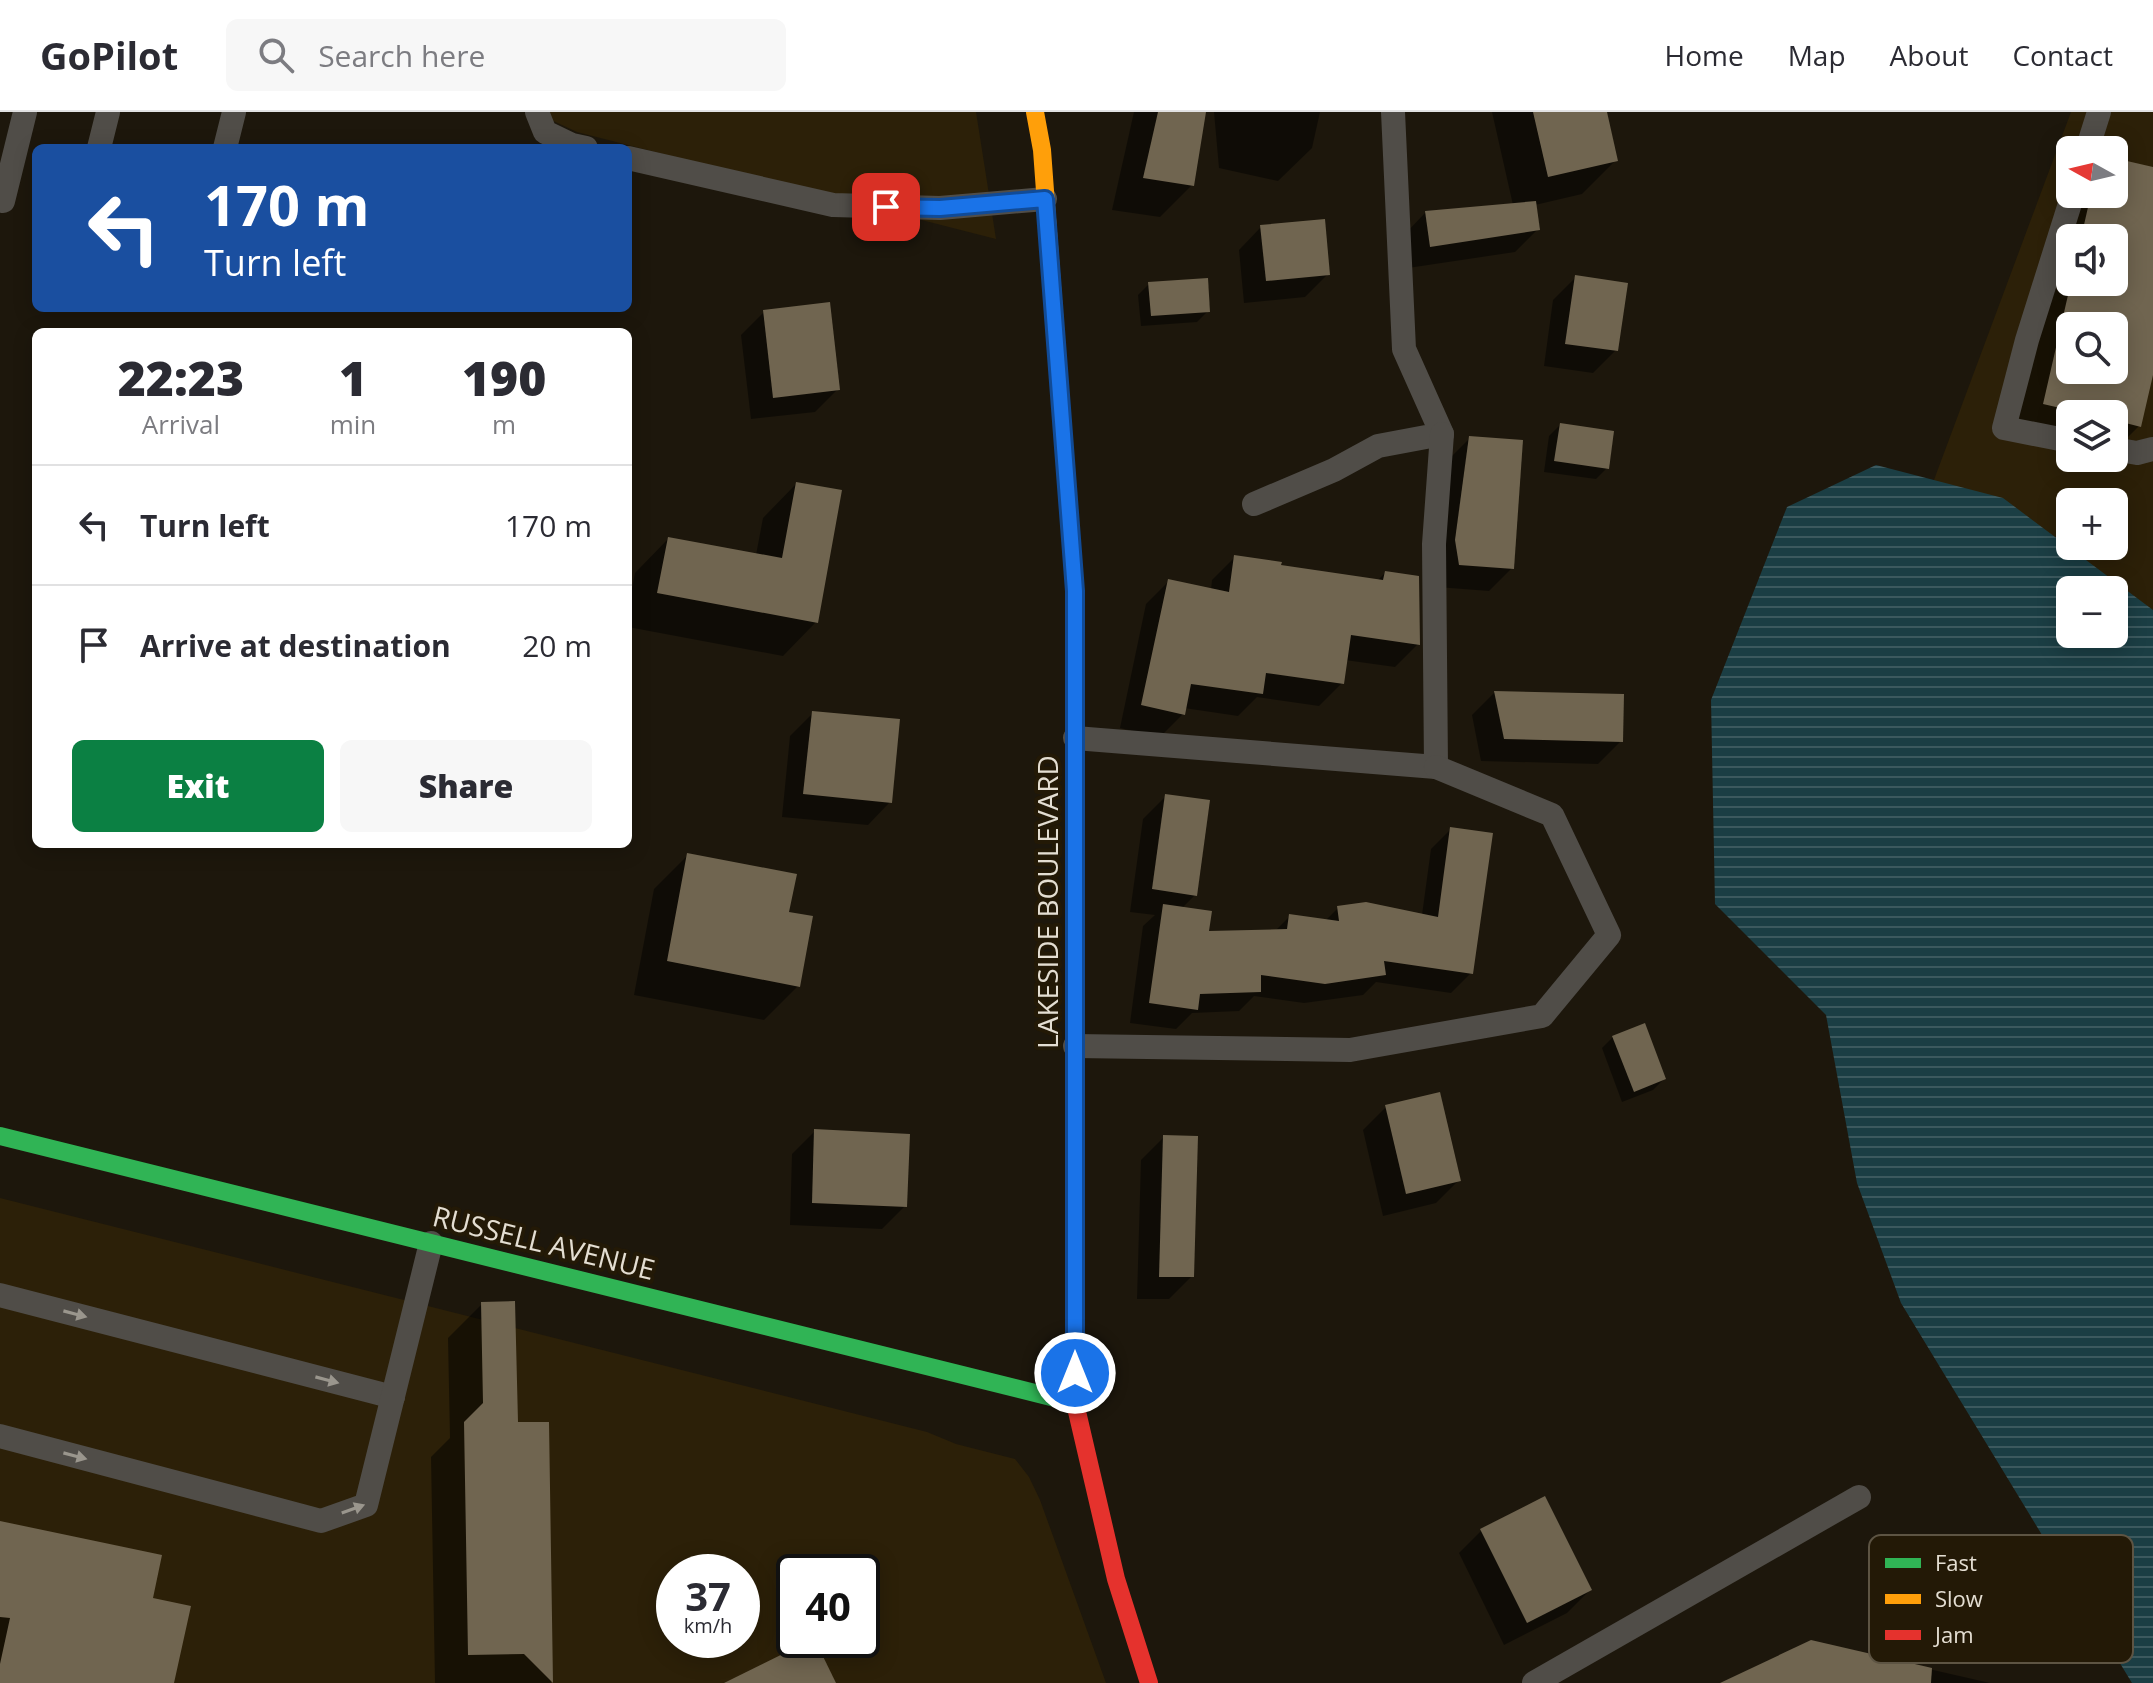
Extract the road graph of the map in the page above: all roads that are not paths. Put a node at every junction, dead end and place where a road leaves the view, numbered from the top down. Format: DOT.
graph roads {
  1 [pos="25,112"];
  2 [pos="108,112"];
  3 [pos="234,112"];
  4 [pos="537,112"];
  5 [pos="1035,112"];
  6 [pos="1393,112"];
  7 [pos="2099,112"];
  8 [pos="2091,136"];
  9 [pos="100,144"];
  10 [pos="226,144"];
  11 [pos="570,144"];
  12 [pos="632,159"];
  13 [pos="1045,199"];
  14 [pos="3,201"];
  15 [pos="2069,208"];
  16 [pos="1442,434"];
  17 [pos="2056,438"];
  18 [pos="2153,449"];
  19 [pos="2128,451"];
  20 [pos="1254,504"];
  21 [pos="1075,738"];
  22 [pos="1436,767"];
  23 [pos="1075,1046"];
  24 [pos="0,1136"];
  25 [pos="431,1243"];
  26 [pos="0,1295"];
  27 [pos="393,1397"];
  28 [pos="1075,1403"];
  29 [pos="0,1436"];
  30 [pos="1859,1497"];
  31 [pos="1149,1683"];
  32 [pos="1534,1683"];
  1 -- 14 [label="lane"];
  2 -- 9 [label="lane"];
  3 -- 10 [label="lane"];
  4 -- 11 [label="lane"];
  5 -- 13 [label="street, LAKESIDE BOULEVARD"];
  6 -- 16 [label="lane"];
  7 -- 8 [label="lane"];
  12 -- 13 [label="lane"];
  13 -- 21 [label="street, LAKESIDE BOULEVARD"];
  15 -- 17 [label="lane"];
  16 -- 20 [label="lane"];
  16 -- 22 [label="lane"];
  18 -- 19 [label="lane"];
  21 -- 22 [label="lane"];
  21 -- 23 [label="street, LAKESIDE BOULEVARD"];
  22 -- 23 [label="lane"];
  23 -- 28 [label="street, LAKESIDE BOULEVARD"];
  24 -- 25 [label="street, RUSSELL AVENUE"];
  25 -- 27 [label="lane"];
  25 -- 28 [label="street, RUSSELL AVENUE"];
  26 -- 27 [label="lane, one-way"];
  29 -- 27 [label="lane, one-way"];
  28 -- 31 [label="street, LAKESIDE BOULEVARD"];
  30 -- 32 [label="lane"];
}
